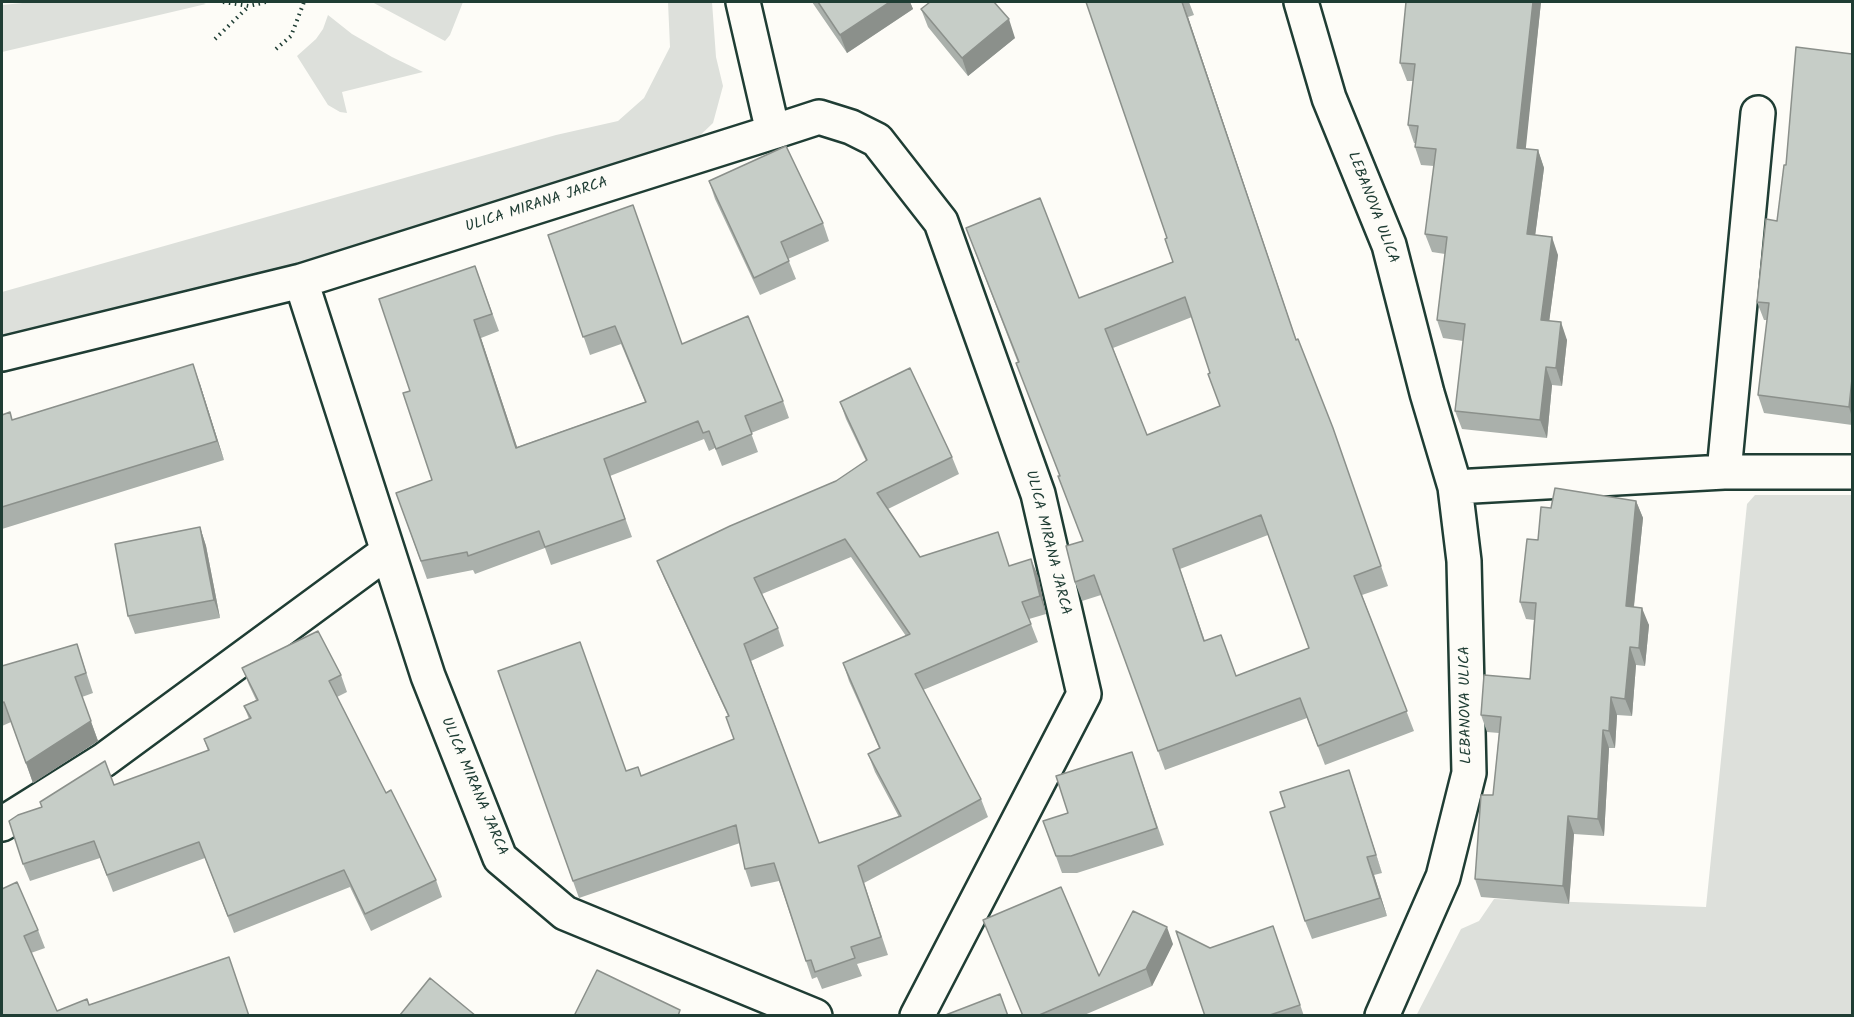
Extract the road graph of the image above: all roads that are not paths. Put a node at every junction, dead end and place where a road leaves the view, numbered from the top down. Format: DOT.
graph roads {
  1 [pos="743,2"];
  2 [pos="1301,2"];
  3 [pos="1758,113"];
  4 [pos="773,132"];
  5 [pos="301,281"];
  6 [pos="2,354"];
  7 [pos="1724,472"];
  8 [pos="1852,472"];
  9 [pos="1455,487"];
  10 [pos="387,552"];
  11 [pos="2,824"];
  12 [pos="814,1016"];
  13 [pos="916,1016"];
  14 [pos="1382,1016"];
  1 -- 4 [label="street"];
  2 -- 9 [label="street, LEBANOVA ULICA"];
  3 -- 7 [label="street"];
  4 -- 5 [label="street, ULICA MIRANA JARCA"];
  4 -- 13 [label="street, ULICA MIRANA JARCA"];
  5 -- 6 [label="street, ULICA MIRANA JARCA"];
  5 -- 10 [label="street, ULICA MIRANA JARCA"];
  7 -- 8 [label="street"];
  7 -- 9 [label="street"];
  9 -- 14 [label="street, LEBANOVA ULICA"];
  10 -- 11 [label="street"];
  10 -- 12 [label="street, ULICA MIRANA JARCA"];
}
